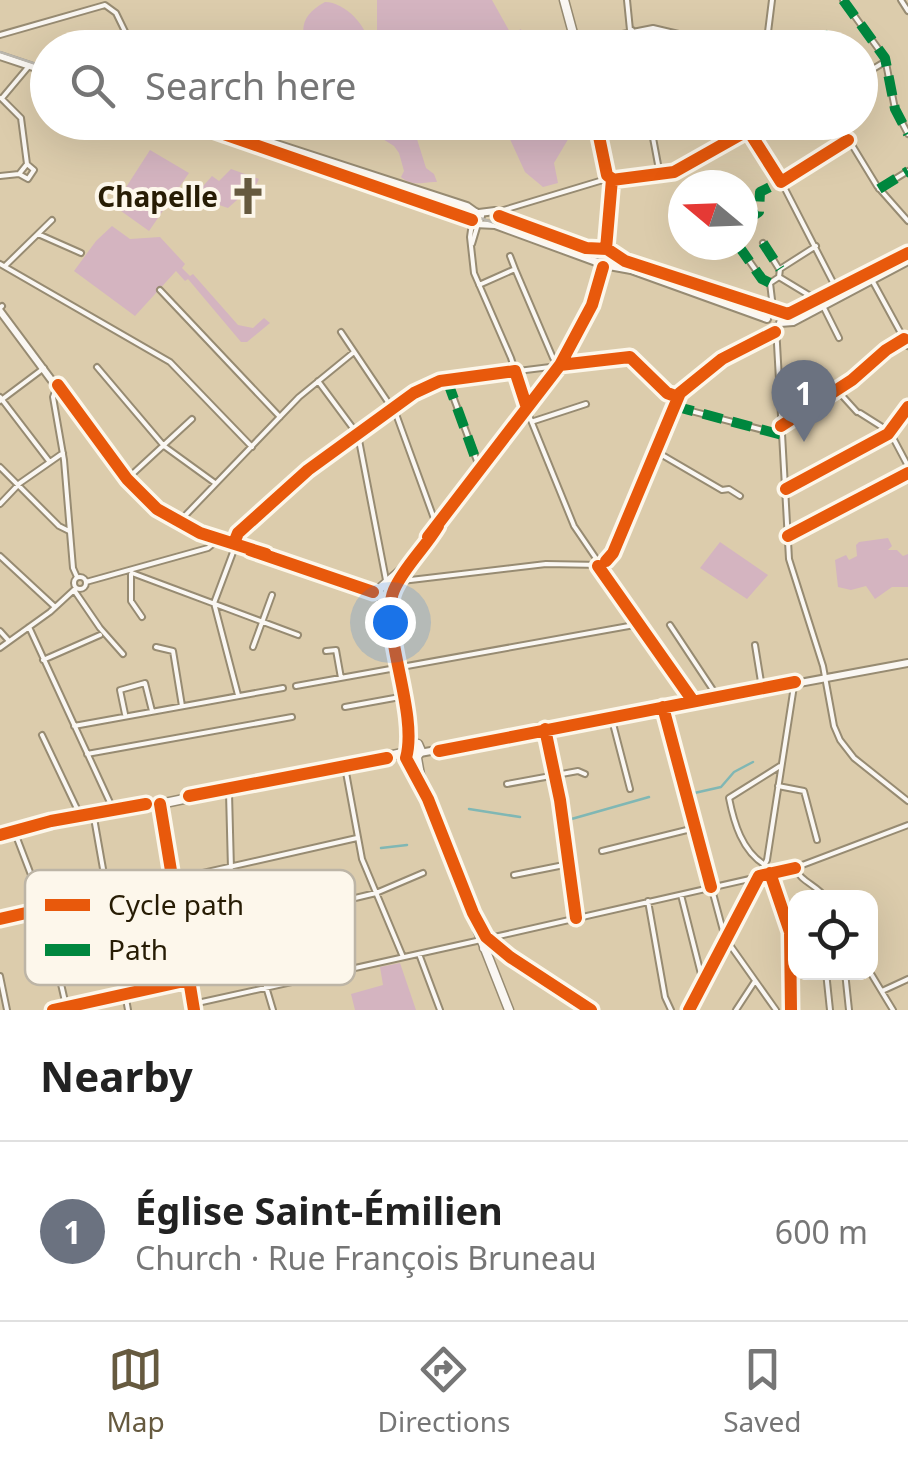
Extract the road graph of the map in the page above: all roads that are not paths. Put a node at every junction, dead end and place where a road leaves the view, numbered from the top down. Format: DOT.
graph roads {
  1 [pos="564,0"];
  2 [pos="627,0"];
  3 [pos="772,0"];
  4 [pos="843,0"];
  5 [pos="901,0"];
  6 [pos="908,11"];
  7 [pos="124,30"];
  8 [pos="572,30"];
  9 [pos="631,30"];
  10 [pos="666,30"];
  11 [pos="768,30"];
  12 [pos="866,30"];
  13 [pos="0,36"];
  14 [pos="878,48"];
  15 [pos="0,56"];
  16 [pos="886,61"];
  17 [pos="29,66"];
  18 [pos="878,66"];
  19 [pos="1,99"];
  20 [pos="908,134"];
  21 [pos="263,140"];
  22 [pos="600,140"];
  23 [pos="653,140"];
  24 [pos="731,140"];
  25 [pos="754,140"];
  26 [pos="848,140"];
  27 [pos="27,164"];
  28 [pos="908,171"];
  29 [pos="19,174"];
  30 [pos="0,176"];
  31 [pos="660,176"];
  32 [pos="608,180"];
  33 [pos="781,182"];
  34 [pos="880,190"];
  35 [pos="478,212"];
  36 [pos="496,214"];
  37 [pos="907,218"];
  38 [pos="52,220"];
  39 [pos="475,223"];
  40 [pos="493,224"];
  41 [pos="38,234"];
  42 [pos="763,243"];
  43 [pos="816,246"];
  44 [pos="607,251"];
  45 [pos="80,253"];
  46 [pos="908,253"];
  47 [pos="510,256"];
  48 [pos="749,260"];
  49 [pos="908,261"];
  50 [pos="2,265"];
  51 [pos="603,265"];
  52 [pos="516,269"];
  53 [pos="780,269"];
  54 [pos="778,278"];
  55 [pos="872,280"];
  56 [pos="770,282"];
  57 [pos="479,285"];
  58 [pos="160,290"];
  59 [pos="837,290"];
  60 [pos="820,303"];
  61 [pos="0,307"];
  62 [pos="776,311"];
  63 [pos="767,319"];
  64 [pos="777,327"];
  65 [pos="342,332"];
  66 [pos="839,338"];
  67 [pos="904,339"];
  68 [pos="908,346"];
  69 [pos="354,352"];
  70 [pos="560,365"];
  71 [pos="97,367"];
  72 [pos="45,368"];
  73 [pos="515,371"];
  74 [pos="318,380"];
  75 [pos="447,380"];
  76 [pos="58,385"];
  77 [pos="837,390"];
  78 [pos="64,394"];
  79 [pos="678,398"];
  80 [pos="1,399"];
  81 [pos="586,404"];
  82 [pos="54,406"];
  83 [pos="674,406"];
  84 [pos="392,407"];
  85 [pos="908,407"];
  86 [pos="527,408"];
  87 [pos="280,417"];
  88 [pos="192,419"];
  89 [pos="532,422"];
  90 [pos="781,426"];
  91 [pos="890,432"];
  92 [pos="357,433"];
  93 [pos="782,435"];
  94 [pos="164,446"];
  95 [pos="252,447"];
  96 [pos="656,451"];
  97 [pos="63,453"];
  98 [pos="49,462"];
  99 [pos="908,466"];
  100 [pos="0,467"];
  101 [pos="480,471"];
  102 [pos="908,474"];
  103 [pos="128,478"];
  104 [pos="215,484"];
  105 [pos="18,485"];
  106 [pos="786,489"];
  107 [pos="740,496"];
  108 [pos="0,504"];
  109 [pos="178,523"];
  110 [pos="438,526"];
  111 [pos="70,531"];
  112 [pos="788,536"];
  113 [pos="216,537"];
  114 [pos="235,543"];
  115 [pos="0,556"];
  116 [pos="598,566"];
  117 [pos="132,571"];
  118 [pos="407,571"];
  119 [pos="77,577"];
  120 [pos="415,578"];
  121 [pos="86,582"];
  122 [pos="399,582"];
  123 [pos="75,589"];
  124 [pos="385,592"];
  125 [pos="272,595"];
  126 [pos="214,603"];
  127 [pos="55,608"];
  128 [pos="142,617"];
  129 [pos="262,621"];
  130 [pos="640,624"];
  131 [pos="670,625"];
  132 [pos="29,628"];
  133 [pos="0,631"];
  134 [pos="100,635"];
  135 [pos="298,635"];
  136 [pos="9,641"];
  137 [pos="755,645"];
  138 [pos="252,646"];
  139 [pos="156,647"];
  140 [pos="0,648"];
  141 [pos="326,650"];
  142 [pos="123,654"];
  143 [pos="44,660"];
  144 [pos="905,666"];
  145 [pos="399,668"];
  146 [pos="341,678"];
  147 [pos="825,678"];
  148 [pos="795,682"];
  149 [pos="296,686"];
  150 [pos="283,688"];
  151 [pos="762,688"];
  152 [pos="238,696"];
  153 [pos="404,696"];
  154 [pos="718,696"];
  155 [pos="694,701"];
  156 [pos="182,706"];
  157 [pos="345,707"];
  158 [pos="662,707"];
  159 [pos="152,712"];
  160 [pos="126,716"];
  161 [pos="611,716"];
  162 [pos="292,717"];
  163 [pos="74,726"];
  164 [pos="544,729"];
  165 [pos="42,735"];
  166 [pos="414,753"];
  167 [pos="87,754"];
  168 [pos="782,766"];
  169 [pos="345,767"];
  170 [pos="556,774"];
  171 [pos="585,774"];
  172 [pos="507,784"];
  173 [pos="778,786"];
  174 [pos="230,788"];
  175 [pos="630,789"];
  176 [pos="908,802"];
  177 [pos="160,804"];
  178 [pos="113,809"];
  179 [pos="94,813"];
  180 [pos="80,816"];
  181 [pos="908,826"];
  182 [pos="695,828"];
  183 [pos="14,831"];
  184 [pos="0,835"];
  185 [pos="357,838"];
  186 [pos="817,840"];
  187 [pos="602,850"];
  188 [pos="569,864"];
  189 [pos="765,865"];
  190 [pos="230,867"];
  191 [pos="794,868"];
  192 [pos="29,870"];
  193 [pos="104,870"];
  194 [pos="170,870"];
  195 [pos="217,870"];
  196 [pos="231,870"];
  197 [pos="423,873"];
  198 [pos="770,874"];
  199 [pos="514,876"];
  200 [pos="758,876"];
  201 [pos="711,887"];
  202 [pos="819,890"];
  203 [pos="376,893"];
  204 [pos="681,894"];
  205 [pos="355,898"];
  206 [pos="648,901"];
  207 [pos="25,913"];
  208 [pos="576,918"];
  209 [pos="0,919"];
  210 [pos="726,939"];
  211 [pos="485,942"];
  212 [pos="418,953"];
  213 [pos="403,957"];
  214 [pos="355,968"];
  215 [pos="0,976"];
  216 [pos="908,978"];
  217 [pos="827,980"];
  218 [pos="846,980"];
  219 [pos="875,980"];
  220 [pos="703,982"];
  221 [pos="755,982"];
  222 [pos="125,985"];
  223 [pos="165,985"];
  224 [pos="265,985"];
  225 [pos="279,985"];
  226 [pos="266,988"];
  227 [pos="882,991"];
  228 [pos="126,993"];
  229 [pos="194,1007"];
  230 [pos="66,1008"];
  231 [pos="8,1010"];
  232 [pos="53,1010"];
  233 [pos="128,1010"];
  234 [pos="273,1010"];
  235 [pos="440,1010"];
  236 [pos="509,1010"];
  237 [pos="591,1010"];
  238 [pos="670,1010"];
  239 [pos="689,1010"];
  240 [pos="736,1010"];
  241 [pos="776,1010"];
  242 [pos="790,1010"];
  243 [pos="830,1010"];
  244 [pos="849,1010"];
  245 [pos="893,1010"];
  1 -- 8 [label="main road"];
  2 -- 9 [label="street"];
  3 -- 11 [label="street"];
  4 -- 12 [label="street"];
  5 -- 6 [label="street"];
  7 -- 13 [label="street"];
  9 -- 10 [label="street"];
  14 -- 16 [label="street"];
  15 -- 17 [label="street"];
  16 -- 18 [label="street"];
  16 -- 20 [label="street"];
  17 -- 19 [label="street"];
  19 -- 27 [label="street"];
  21 -- 35 [label="street"];
  22 -- 32 [label="main road"];
  23 -- 31 [label="street"];
  24 -- 31 [label="street"];
  25 -- 33 [label="street"];
  26 -- 33 [label="street"];
  26 -- 34 [label="street"];
  27 -- 29 [label="street"];
  27 -- 29 [label="street"];
  28 -- 34 [label="street"];
  29 -- 30 [label="street"];
  31 -- 32 [label="street"];
  32 -- 36 [label="street"];
  32 -- 44 [label="main road"];
  33 -- 43 [label="street"];
  34 -- 37 [label="street"];
  35 -- 36 [label="street"];
  35 -- 39 [label="street"];
  36 -- 40 [label="street"];
  36 -- 44 [label="street"];
  38 -- 41 [label="street"];
  39 -- 40 [label="street"];
  39 -- 57 [label="street"];
  40 -- 51 [label="street"];
  41 -- 45 [label="street"];
  41 -- 50 [label="street"];
  42 -- 53 [label="street"];
  43 -- 53 [label="street"];
  43 -- 59 [label="street"];
  44 -- 51 [label="main road"];
  44 -- 51 [label="main road"];
  44 -- 62 [label="street"];
  46 -- 59 [label="street"];
  47 -- 52 [label="street"];
  48 -- 56 [label="street"];
  49 -- 55 [label="street"];
  50 -- 95 [label="street"];
  51 -- 63 [label="street"];
  51 -- 70 [label="main road"];
  52 -- 57 [label="street"];
  52 -- 70 [label="street"];
  53 -- 54 [label="street"];
  54 -- 56 [label="street"];
  54 -- 60 [label="street"];
  55 -- 60 [label="street"];
  55 -- 67 [label="street"];
  56 -- 62 [label="street"];
  57 -- 73 [label="street"];
  58 -- 87 [label="street"];
  59 -- 60 [label="street"];
  60 -- 62 [label="street"];
  60 -- 64 [label="street"];
  60 -- 66 [label="street"];
  61 -- 72 [label="street"];
  62 -- 63 [label="street"];
  62 -- 64 [label="street"];
  63 -- 64 [label="street"];
  64 -- 79 [label="street"];
  64 -- 90 [label="street"];
  65 -- 69 [label="street"];
  67 -- 68 [label="street"];
  67 -- 77 [label="street"];
  69 -- 74 [label="street"];
  69 -- 84 [label="street"];
  70 -- 73 [label="street"];
  70 -- 79 [label="street"];
  70 -- 86 [label="main road"];
  71 -- 94 [label="street"];
  72 -- 76 [label="street"];
  72 -- 80 [label="street"];
  73 -- 75 [label="street"];
  73 -- 86 [label="street"];
  74 -- 87 [label="street"];
  74 -- 92 [label="street"];
  75 -- 84 [label="street"];
  75 -- 101 [label="street"];
  76 -- 78 [label="street"];
  76 -- 82 [label="street"];
  77 -- 90 [label="street"];
  77 -- 91 [label="street"];
  78 -- 82 [label="street"];
  78 -- 103 [label="street"];
  79 -- 83 [label="street"];
  80 -- 98 [label="street"];
  81 -- 89 [label="street"];
  82 -- 97 [label="street"];
  83 -- 93 [label="street"];
  83 -- 96 [label="street"];
  84 -- 92 [label="street"];
  84 -- 110 [label="street"];
  85 -- 91 [label="street"];
  86 -- 89 [label="street"];
  86 -- 101 [label="main road"];
  87 -- 95 [label="street"];
  88 -- 94 [label="street"];
  89 -- 116 [label="street"];
  90 -- 93 [label="street"];
  91 -- 99 [label="street"];
  91 -- 106 [label="street"];
  92 -- 114 [label="street"];
  92 -- 124 [label="street"];
  93 -- 106 [label="street"];
  94 -- 103 [label="street"];
  94 -- 104 [label="street"];
  95 -- 104 [label="street"];
  96 -- 107 [label="street"];
  96 -- 116 [label="street"];
  97 -- 98 [label="street"];
  97 -- 111 [label="street"];
  98 -- 105 [label="street"];
  100 -- 105 [label="street"];
  101 -- 110 [label="main road"];
  102 -- 112 [label="street"];
  103 -- 109 [label="street"];
  104 -- 109 [label="street"];
  105 -- 108 [label="street"];
  105 -- 111 [label="street"];
  106 -- 112 [label="street"];
  109 -- 113 [label="street"];
  110 -- 118 [label="main road"];
  110 -- 124 [label="main road"];
  111 -- 119 [label="street"];
  112 -- 147 [label="street"];
  113 -- 114 [label="street"];
  113 -- 117 [label="street"];
  114 -- 124 [label="street"];
  114 -- 126 [label="street"];
  115 -- 127 [label="street"];
  116 -- 120 [label="street"];
  116 -- 130 [label="street"];
  117 -- 121 [label="street"];
  117 -- 126 [label="street"];
  117 -- 128 [label="street"];
  118 -- 120 [label="street"];
  118 -- 122 [label="main road"];
  119 -- 121 [label="street"];
  119 -- 123 [label="street"];
  120 -- 122 [label="street"];
  121 -- 123 [label="street"];
  122 -- 124 [label="main road"];
  123 -- 127 [label="street"];
  123 -- 142 [label="street"];
  124 -- 145 [label="main road"];
  125 -- 129 [label="street"];
  126 -- 129 [label="street"];
  126 -- 152 [label="street"];
  127 -- 132 [label="street"];
  129 -- 135 [label="street"];
  129 -- 138 [label="street"];
  130 -- 145 [label="street"];
  130 -- 155 [label="street"];
  131 -- 154 [label="street"];
  132 -- 136 [label="street"];
  132 -- 143 [label="street"];
  133 -- 136 [label="street"];
  134 -- 143 [label="street"];
  136 -- 140 [label="street"];
  137 -- 151 [label="street"];
  139 -- 156 [label="street"];
  141 -- 146 [label="street"];
  143 -- 163 [label="street"];
  144 -- 147 [label="street"];
  145 -- 146 [label="street"];
  145 -- 153 [label="main road"];
  146 -- 149 [label="street"];
  147 -- 148 [label="street"];
  147 -- 176 [label="street"];
  148 -- 151 [label="street"];
  148 -- 168 [label="street"];
  150 -- 152 [label="street"];
  151 -- 154 [label="street"];
  152 -- 156 [label="street"];
  153 -- 157 [label="street"];
  153 -- 166 [label="main road"];
  154 -- 155 [label="street"];
  155 -- 158 [label="street"];
  156 -- 159 [label="street"];
  158 -- 161 [label="street"];
  158 -- 182 [label="street"];
  159 -- 160 [label="street"];
  159 -- 160 [label="street"];
  160 -- 163 [label="street"];
  161 -- 164 [label="street"];
  161 -- 175 [label="street"];
  162 -- 167 [label="street"];
  163 -- 167 [label="street"];
  164 -- 166 [label="street"];
  164 -- 170 [label="street"];
  165 -- 180 [label="street"];
  166 -- 169 [label="main road"];
  166 -- 211 [label="main road"];
  167 -- 178 [label="street"];
  168 -- 173 [label="street"];
  168 -- 189 [label="street"];
  169 -- 174 [label="main road"];
  169 -- 185 [label="street"];
  170 -- 171 [label="street"];
  170 -- 172 [label="street"];
  170 -- 188 [label="street"];
  173 -- 186 [label="street"];
  173 -- 189 [label="street"];
  174 -- 177 [label="main road"];
  174 -- 190 [label="street"];
  177 -- 178 [label="main road"];
  177 -- 194 [label="street"];
  178 -- 179 [label="main road"];
  179 -- 180 [label="main road"];
  179 -- 193 [label="street"];
  180 -- 183 [label="main road"];
  181 -- 191 [label="street"];
  182 -- 187 [label="street"];
  182 -- 201 [label="street"];
  183 -- 184 [label="main road"];
  183 -- 192 [label="street"];
  185 -- 190 [label="street"];
  185 -- 203 [label="street"];
  188 -- 199 [label="street"];
  188 -- 208 [label="street"];
  189 -- 200 [label="street"];
  190 -- 195 [label="street"];
  190 -- 196 [label="street"];
  191 -- 198 [label="street"];
  191 -- 202 [label="street"];
  197 -- 203 [label="street"];
  198 -- 200 [label="street"];
  198 -- 242 [label="street"];
  200 -- 201 [label="street"];
  200 -- 210 [label="street"];
  201 -- 204 [label="street"];
  201 -- 210 [label="street"];
  203 -- 205 [label="street"];
  203 -- 213 [label="street"];
  204 -- 206 [label="street"];
  204 -- 220 [label="street"];
  206 -- 208 [label="street"];
  206 -- 238 [label="street"];
  207 -- 209 [label="street"];
  208 -- 211 [label="street"];
  210 -- 220 [label="street"];
  210 -- 221 [label="street"];
  211 -- 212 [label="street"];
  211 -- 236 [label="main road"];
  211 -- 237 [label="street"];
  212 -- 213 [label="street"];
  212 -- 235 [label="street"];
  213 -- 214 [label="street"];
  215 -- 231 [label="street"];
  216 -- 227 [label="street"];
  217 -- 243 [label="street"];
  218 -- 244 [label="street"];
  219 -- 227 [label="street"];
  220 -- 239 [label="street"];
  221 -- 240 [label="street"];
  221 -- 241 [label="street"];
  222 -- 228 [label="street"];
  223 -- 228 [label="street"];
  224 -- 226 [label="street"];
  225 -- 226 [label="street"];
  226 -- 229 [label="street"];
  226 -- 234 [label="street"];
  227 -- 245 [label="street"];
  228 -- 230 [label="street"];
  228 -- 233 [label="street"];
  230 -- 232 [label="street"];
}
